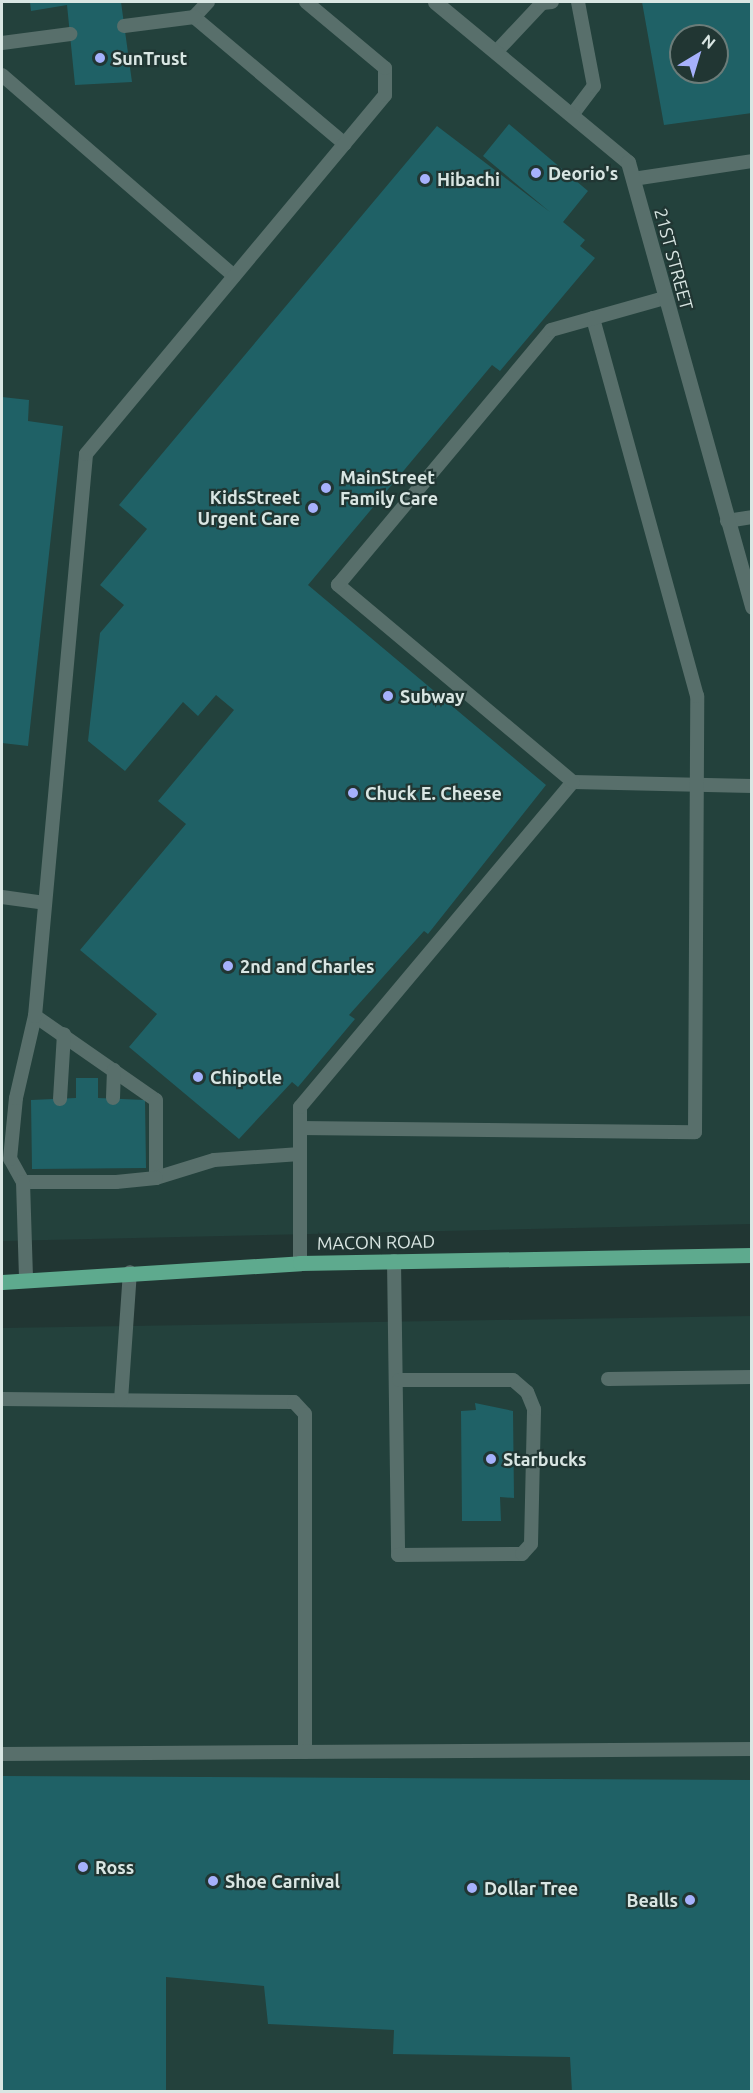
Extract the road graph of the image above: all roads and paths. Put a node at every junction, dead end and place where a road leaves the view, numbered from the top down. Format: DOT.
graph roads {
  1 [pos="208,2"];
  2 [pos="306,2"];
  3 [pos="435,2"];
  4 [pos="552,2"];
  5 [pos="579,2"];
  6 [pos="194,17"];
  7 [pos="124,26"];
  8 [pos="70,34"];
  9 [pos="2,43"];
  10 [pos="496,52"];
  11 [pos="2,75"];
  12 [pos="572,115"];
  13 [pos="345,144"];
  14 [pos="752,161"];
  15 [pos="633,179"];
  16 [pos="234,276"];
  17 [pos="664,298"];
  18 [pos="593,318"];
  19 [pos="752,517"];
  20 [pos="727,521"];
  21 [pos="752,607"];
  22 [pos="573,782"];
  23 [pos="697,786"];
  24 [pos="752,786"];
  25 [pos="2,897"];
  26 [pos="45,903"];
  27 [pos="35,1016"];
  28 [pos="64,1034"];
  29 [pos="114,1070"];
  30 [pos="113,1098"];
  31 [pos="60,1099"];
  32 [pos="300,1128"];
  33 [pos="300,1154"];
  34 [pos="156,1178"];
  35 [pos="23,1182"];
  36 [pos="752,1255"];
  37 [pos="394,1261"];
  38 [pos="300,1263"];
  39 [pos="130,1272"];
  40 [pos="26,1280"];
  41 [pos="2,1282"];
  42 [pos="752,1377"];
  43 [pos="608,1379"];
  44 [pos="399,1380"];
  45 [pos="2,1399"];
  46 [pos="121,1400"];
  47 [pos="752,1749"];
  48 [pos="305,1752"];
  49 [pos="2,1754"];
  1 -- 6 [label="lane"];
  2 -- 13 [label="lane"];
  3 -- 10 [label="street, 21ST STREET"];
  4 -- 10 [label="lane"];
  5 -- 12 [label="lane"];
  6 -- 7 [label="lane"];
  6 -- 13 [label="lane"];
  8 -- 9 [label="lane"];
  10 -- 12 [label="street, 21ST STREET"];
  11 -- 16 [label="lane"];
  12 -- 15 [label="street, 21ST STREET"];
  13 -- 16 [label="lane"];
  14 -- 15 [label="lane"];
  15 -- 17 [label="street, 21ST STREET"];
  16 -- 26 [label="lane"];
  17 -- 18 [label="lane"];
  17 -- 20 [label="street, 21ST STREET"];
  18 -- 22 [label="lane"];
  18 -- 23 [label="lane"];
  19 -- 20 [label="lane"];
  20 -- 21 [label="street, 21ST STREET"];
  22 -- 23 [label="lane"];
  22 -- 32 [label="lane"];
  23 -- 24 [label="lane"];
  23 -- 32 [label="lane"];
  25 -- 26 [label="lane"];
  26 -- 27 [label="lane"];
  27 -- 28 [label="lane"];
  27 -- 35 [label="lane"];
  28 -- 29 [label="lane"];
  28 -- 31 [label="lane"];
  29 -- 30 [label="lane"];
  29 -- 34 [label="lane"];
  32 -- 33 [label="lane"];
  33 -- 34 [label="lane"];
  33 -- 38 [label="lane"];
  34 -- 35 [label="lane"];
  35 -- 40 [label="lane"];
  36 -- 37 [label="main road, MACON ROAD"];
  37 -- 38 [label="main road, MACON ROAD"];
  37 -- 44 [label="lane"];
  38 -- 39 [label="main road, MACON ROAD"];
  39 -- 40 [label="main road, MACON ROAD"];
  39 -- 46 [label="lane"];
  40 -- 41 [label="main road, MACON ROAD"];
  42 -- 43 [label="lane"];
  44 -- 44 [label="lane"];
  45 -- 46 [label="lane"];
  46 -- 48 [label="lane"];
  47 -- 48 [label="lane"];
  48 -- 49 [label="lane"];
}
